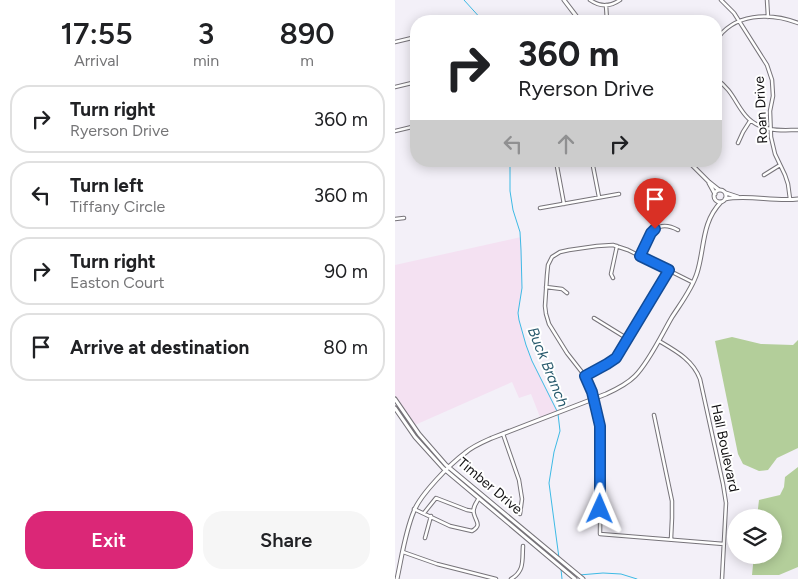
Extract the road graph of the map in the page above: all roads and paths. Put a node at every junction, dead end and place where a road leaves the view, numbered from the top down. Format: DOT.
graph roads {
  1 [pos="564,0"];
  2 [pos="590,0"];
  3 [pos="620,0"];
  4 [pos="721,0"];
  5 [pos="767,0"];
  6 [pos="606,6"];
  7 [pos="575,15"];
  8 [pos="607,15"];
  9 [pos="768,16"];
  10 [pos="739,21"];
  11 [pos="798,23"];
  12 [pos="722,34"];
  13 [pos="410,38"];
  14 [pos="395,42"];
  15 [pos="410,83"];
  16 [pos="722,83"];
  17 [pos="395,87"];
  18 [pos="750,121"];
  19 [pos="410,127"];
  20 [pos="770,129"];
  21 [pos="798,130"];
  22 [pos="395,131"];
  23 [pos="739,143"];
  24 [pos="780,165"];
  25 [pos="558,167"];
  26 [pos="594,167"];
  27 [pos="695,167"];
  28 [pos="764,175"];
  29 [pos="709,182"];
  30 [pos="719,190"];
  31 [pos="726,193"];
  32 [pos="619,194"];
  33 [pos="715,194"];
  34 [pos="599,197"];
  35 [pos="739,197"];
  36 [pos="716,199"];
  37 [pos="725,199"];
  38 [pos="798,199"];
  39 [pos="790,200"];
  40 [pos="721,202"];
  41 [pos="565,204"];
  42 [pos="540,208"];
  43 [pos="713,212"];
  44 [pos="404,218"];
  45 [pos="395,219"];
  46 [pos="677,230"];
  47 [pos="617,246"];
  48 [pos="640,256"];
  49 [pos="669,270"];
  50 [pos="613,278"];
  51 [pos="692,282"];
  52 [pos="546,287"];
  53 [pos="567,293"];
  54 [pos="593,318"];
  55 [pos="628,339"];
  56 [pos="659,341"];
  57 [pos="585,376"];
  58 [pos="395,399"];
  59 [pos="594,399"];
  60 [pos="395,408"];
  61 [pos="654,415"];
  62 [pos="503,434"];
  63 [pos="449,467"];
  64 [pos="446,471"];
  65 [pos="479,498"];
  66 [pos="415,509"];
  67 [pos="473,510"];
  68 [pos="424,513"];
  69 [pos="521,514"];
  70 [pos="431,516"];
  71 [pos="425,538"];
  72 [pos="671,539"];
  73 [pos="724,544"];
  74 [pos="523,546"];
  75 [pos="403,552"];
  76 [pos="397,579"];
  77 [pos="496,579"];
  78 [pos="511,579"];
  79 [pos="575,579"];
  80 [pos="583,579"];
  81 [pos="723,579"];
  1 -- 7 [label="street"];
  2 -- 6 [label="street"];
  3 -- 6 [label="street"];
  4 -- 10 [label="street, Roan Drive"];
  5 -- 9 [label="street"];
  6 -- 8 [label="street"];
  9 -- 10 [label="street"];
  9 -- 11 [label="street"];
  10 -- 12 [label="street"];
  10 -- 20 [label="street, Roan Drive"];
  13 -- 14 [label="street"];
  15 -- 17 [label="street"];
  16 -- 18 [label="street"];
  18 -- 20 [label="street"];
  18 -- 23 [label="street"];
  19 -- 22 [label="street"];
  20 -- 21 [label="street"];
  20 -- 24 [label="street, Roan Drive"];
  24 -- 28 [label="street"];
  24 -- 39 [label="street, Roan Drive"];
  25 -- 41 [label="street"];
  26 -- 34 [label="street"];
  27 -- 29 [label="street"];
  29 -- 30 [label="street"];
  29 -- 33 [label="street"];
  30 -- 31 [label="street"];
  30 -- 33 [label="street"];
  31 -- 35 [label="street"];
  31 -- 37 [label="street"];
  32 -- 34 [label="street"];
  33 -- 36 [label="street"];
  34 -- 41 [label="street"];
  35 -- 37 [label="street"];
  35 -- 39 [label="street"];
  36 -- 40 [label="street"];
  36 -- 43 [label="street"];
  37 -- 40 [label="street"];
  38 -- 39 [label="street"];
  40 -- 43 [label="street"];
  41 -- 42 [label="street"];
  43 -- 51 [label="street"];
  44 -- 45 [label="street"];
  46 -- 48 [label="street"];
  47 -- 48 [label="street"];
  47 -- 50 [label="street"];
  47 -- 52 [label="street"];
  48 -- 49 [label="street"];
  49 -- 51 [label="street"];
  49 -- 55 [label="street"];
  51 -- 56 [label="street"];
  52 -- 53 [label="street"];
  52 -- 57 [label="street"];
  54 -- 55 [label="street"];
  55 -- 57 [label="street"];
  56 -- 59 [label="street"];
  56 -- 73 [label="street, Hall Boulevard"];
  57 -- 59 [label="street"];
  58 -- 63 [label="street, Timber Drive"];
  59 -- 62 [label="street"];
  59 -- 72 [label="street"];
  60 -- 64 [label="street, Timber Drive"];
  61 -- 72 [label="street"];
  62 -- 63 [label="street"];
  62 -- 69 [label="street"];
  63 -- 64 [label="street"];
  63 -- 80 [label="street, Timber Drive"];
  64 -- 65 [label="street, Timber Drive"];
  64 -- 66 [label="street"];
  65 -- 67 [label="street"];
  65 -- 79 [label="street, Timber Drive"];
  66 -- 68 [label="street"];
  66 -- 75 [label="street"];
  67 -- 68 [label="street"];
  67 -- 70 [label="street"];
  68 -- 70 [label="street"];
  70 -- 71 [label="street"];
  72 -- 73 [label="street"];
  73 -- 81 [label="street, Hall Boulevard"];
  74 -- 78 [label="street"];
  75 -- 76 [label="street"];
  75 -- 77 [label="street"];
}
